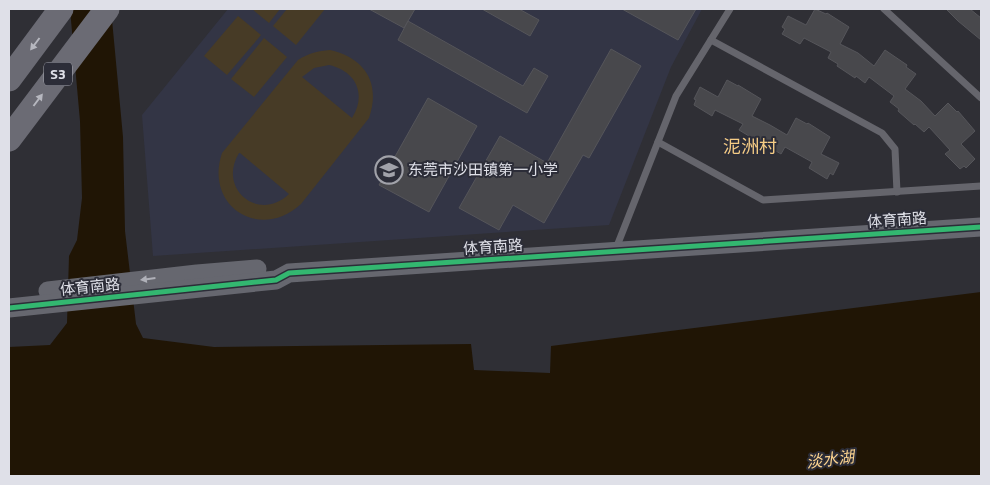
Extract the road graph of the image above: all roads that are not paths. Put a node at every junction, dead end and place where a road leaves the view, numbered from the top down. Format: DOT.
graph roads {
  1 [pos="61,9"];
  2 [pos="107,9"];
  3 [pos="730,9"];
  4 [pos="884,9"];
  5 [pos="711,40"];
  6 [pos="9,78"];
  7 [pos="981,98"];
  8 [pos="9,139"];
  9 [pos="658,142"];
  10 [pos="981,186"];
  11 [pos="897,192"];
  12 [pos="981,228"];
  13 [pos="615,251"];
  14 [pos="9,295"];
  15 [pos="34,299"];
  16 [pos="9,308"];
  1 -- 6 [label="highway, S3, one-way"];
  8 -- 2 [label="highway, S3, one-way"];
  3 -- 5 [label="lane"];
  4 -- 7 [label="lane"];
  5 -- 9 [label="lane"];
  5 -- 11 [label="lane"];
  9 -- 11 [label="lane"];
  9 -- 13 [label="lane"];
  10 -- 11 [label="lane"];
  12 -- 13 [label="street, 体育南路"];
  13 -- 15 [label="street, 体育南路"];
  14 -- 15 [label="street, 体育南路"];
  15 -- 16 [label="street, 体育南路"];
}
